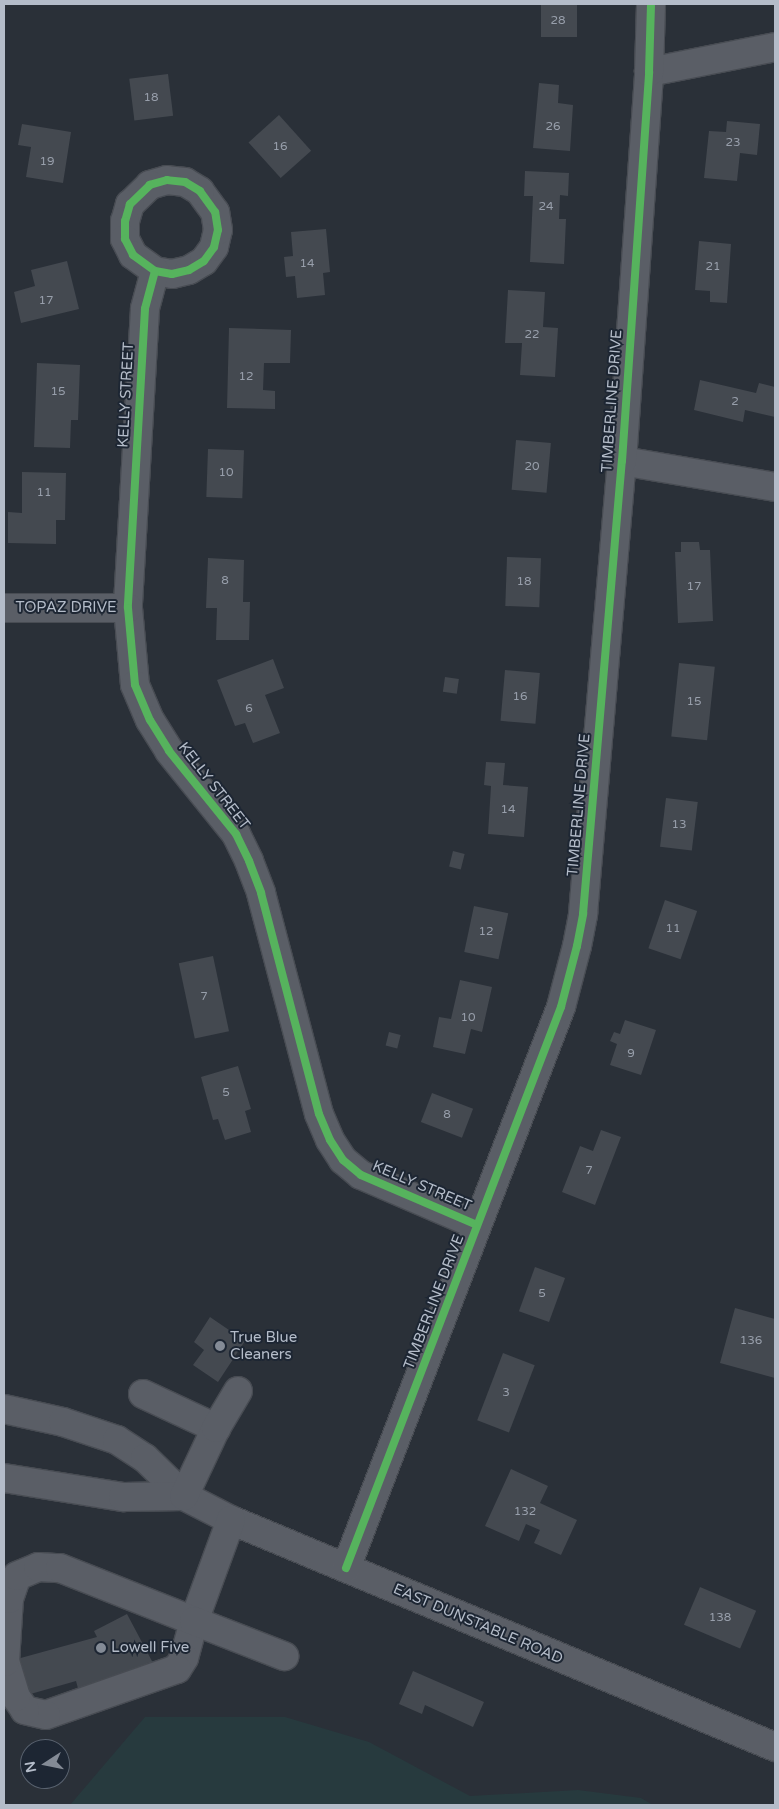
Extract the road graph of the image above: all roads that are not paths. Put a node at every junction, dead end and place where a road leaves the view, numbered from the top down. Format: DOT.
graph roads {
  1 [pos="651,4"];
  2 [pos="775,47"];
  3 [pos="649,72"];
  4 [pos="155,271"];
  5 [pos="622,461"];
  6 [pos="775,487"];
  7 [pos="4,608"];
  8 [pos="128,608"];
  9 [pos="478,1225"];
  10 [pos="238,1391"];
  11 [pos="143,1394"];
  12 [pos="4,1409"];
  13 [pos="216,1428"];
  14 [pos="4,1478"];
  15 [pos="184,1496"];
  16 [pos="230,1520"];
  17 [pos="346,1568"];
  18 [pos="194,1621"];
  19 [pos="284,1656"];
  20 [pos="775,1747"];
  1 -- 3 [label="street, TIMBERLINE DRIVE"];
  2 -- 3 [label="street"];
  3 -- 5 [label="street, TIMBERLINE DRIVE"];
  4 -- 8 [label="street, KELLY STREET"];
  5 -- 6 [label="street"];
  5 -- 9 [label="street, TIMBERLINE DRIVE"];
  7 -- 8 [label="street, TOPAZ DRIVE"];
  8 -- 9 [label="street, KELLY STREET"];
  9 -- 17 [label="street, TIMBERLINE DRIVE"];
  10 -- 13 [label="street"];
  11 -- 13 [label="street"];
  12 -- 15 [label="street, EAST DUNSTABLE ROAD"];
  13 -- 15 [label="street"];
  14 -- 15 [label="street, EAST DUNSTABLE ROAD"];
  15 -- 16 [label="street, EAST DUNSTABLE ROAD"];
  16 -- 17 [label="street, EAST DUNSTABLE ROAD"];
  16 -- 18 [label="street"];
  17 -- 20 [label="street, EAST DUNSTABLE ROAD"];
  18 -- 18 [label="street"];
  18 -- 19 [label="street"];
}
